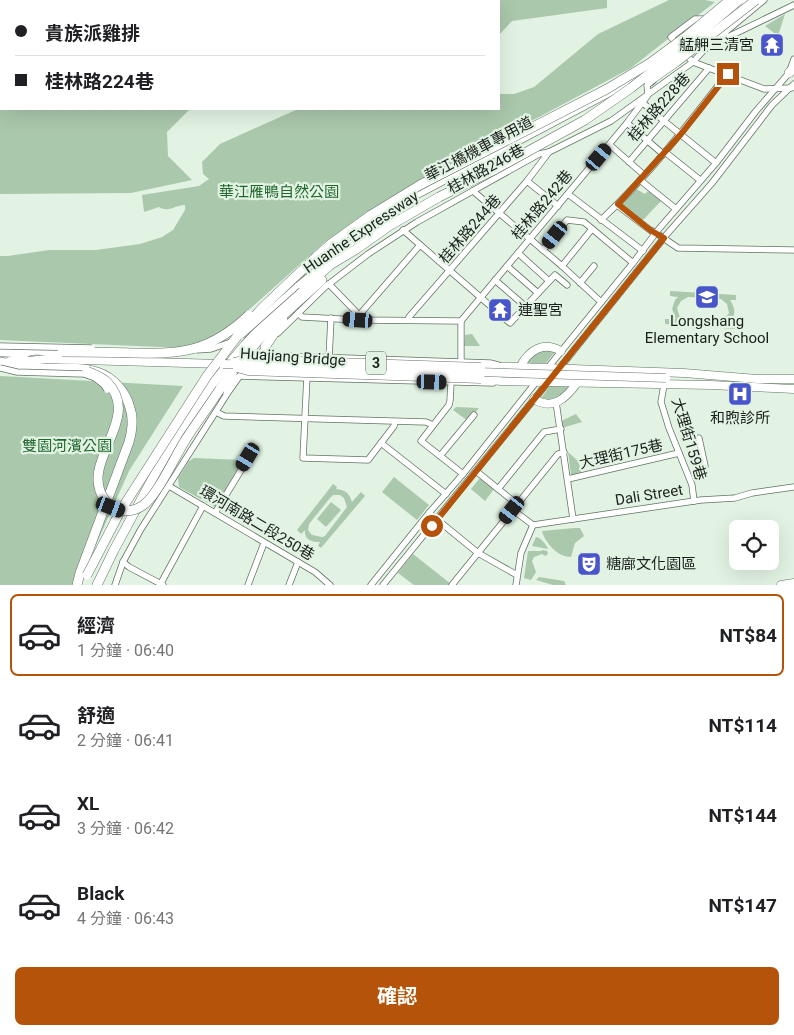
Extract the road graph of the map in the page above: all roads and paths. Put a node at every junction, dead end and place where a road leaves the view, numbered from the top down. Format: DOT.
graph roads {
  1 [pos="728,0"];
  2 [pos="739,0"];
  3 [pos="748,0"];
  4 [pos="756,0"];
  5 [pos="764,0"];
  6 [pos="794,5"];
  7 [pos="720,37"];
  8 [pos="684,53"];
  9 [pos="794,60"];
  10 [pos="694,62"];
  11 [pos="709,68"];
  12 [pos="791,70"];
  13 [pos="728,74"];
  14 [pos="793,86"];
  15 [pos="775,89"];
  16 [pos="648,95"];
  17 [pos="643,102"];
  18 [pos="585,120"];
  19 [pos="664,121"];
  20 [pos="627,123"];
  21 [pos="681,134"];
  22 [pos="648,140"];
  23 [pos="610,145"];
  24 [pos="549,152"];
  25 [pos="664,153"];
  26 [pos="628,162"];
  27 [pos="716,163"];
  28 [pos="642,178"];
  29 [pos="700,180"];
  30 [pos="528,181"];
  31 [pos="473,191"];
  32 [pos="568,194"];
  33 [pos="618,204"];
  34 [pos="558,206"];
  35 [pos="676,209"];
  36 [pos="499,213"];
  37 [pos="601,220"];
  38 [pos="592,229"];
  39 [pos="403,230"];
  40 [pos="656,233"];
  41 [pos="664,238"];
  42 [pos="529,239"];
  43 [pos="420,245"];
  44 [pos="355,250"];
  45 [pos="543,250"];
  46 [pos="794,250"];
  47 [pos="642,251"];
  48 [pos="518,253"];
  49 [pos="633,263"];
  50 [pos="506,266"];
  51 [pos="562,266"];
  52 [pos="594,266"];
  53 [pos="451,270"];
  54 [pos="495,280"];
  55 [pos="549,281"];
  56 [pos="580,283"];
  57 [pos="329,284"];
  58 [pos="567,285"];
  59 [pos="282,288"];
  60 [pos="538,293"];
  61 [pos="481,297"];
  62 [pos="601,302"];
  63 [pos="525,306"];
  64 [pos="296,309"];
  65 [pos="331,318"];
  66 [pos="358,320"];
  67 [pos="408,320"];
  68 [pos="461,321"];
  69 [pos="0,346"];
  70 [pos="265,347"];
  71 [pos="561,351"];
  72 [pos="0,352"];
  73 [pos="20,353"];
  74 [pos="258,355"];
  75 [pos="47,358"];
  76 [pos="329,358"];
  77 [pos="0,361"];
  78 [pos="461,362"];
  79 [pos="223,364"];
  80 [pos="500,366"];
  81 [pos="520,367"];
  82 [pos="0,368"];
  83 [pos="548,368"];
  84 [pos="559,369"];
  85 [pos="87,370"];
  86 [pos="712,375"];
  87 [pos="240,376"];
  88 [pos="305,376"];
  89 [pos="794,380"];
  90 [pos="501,382"];
  91 [pos="537,382"];
  92 [pos="548,382"];
  93 [pos="665,382"];
  94 [pos="451,383"];
  95 [pos="577,383"];
  96 [pos="794,389"];
  97 [pos="222,390"];
  98 [pos="534,399"];
  99 [pos="556,402"];
  100 [pos="216,412"];
  101 [pos="474,415"];
  102 [pos="304,418"];
  103 [pos="395,422"];
  104 [pos="434,425"];
  105 [pos="561,429"];
  106 [pos="699,438"];
  107 [pos="381,443"];
  108 [pos="564,452"];
  109 [pos="679,453"];
  110 [pos="440,456"];
  111 [pos="248,457"];
  112 [pos="705,466"];
  113 [pos="476,471"];
  114 [pos="463,474"];
  115 [pos="568,479"];
  116 [pos="169,486"];
  117 [pos="794,487"];
  118 [pos="498,489"];
  119 [pos="446,494"];
  120 [pos="694,501"];
  121 [pos="518,504"];
  122 [pos="203,506"];
  123 [pos="512,510"];
  124 [pos="215,513"];
  125 [pos="430,513"];
  126 [pos="573,519"];
  127 [pos="437,520"];
  128 [pos="533,526"];
  129 [pos="264,543"];
  130 [pos="478,553"];
  131 [pos="123,562"];
  132 [pos="298,562"];
  133 [pos="517,575"];
  134 [pos="794,583"];
  135 [pos="77,585"];
  136 [pos="83,585"];
  137 [pos="97,585"];
  138 [pos="115,585"];
  139 [pos="161,585"];
  140 [pos="248,585"];
  141 [pos="289,585"];
  142 [pos="330,585"];
  143 [pos="371,585"];
  144 [pos="383,585"];
  145 [pos="452,585"];
  146 [pos="516,585"];
  147 [pos="781,585"];
  1 -- 8 [label="street"];
  1 -- 59 [label="highway, Huanhe Expressway, bridge"];
  2 -- 18 [label="highway, Huanhe Expressway, bridge"];
  3 -- 8 [label="street"];
  4 -- 18 [label="highway, bridge"];
  5 -- 7 [label="street, 桂林路246巷"];
  6 -- 7 [label="street"];
  7 -- 10 [label="street, 桂林路246巷"];
  8 -- 10 [label="street"];
  8 -- 16 [label="street, 桂林路242巷"];
  8 -- 69 [label="street, 華江橋機車專用道, bridge"];
  9 -- 12 [label="street"];
  10 -- 11 [label="street"];
  10 -- 16 [label="street, 桂林路246巷"];
  11 -- 13 [label="street"];
  11 -- 19 [label="street, 桂林路228巷"];
  12 -- 15 [label="street"];
  13 -- 15 [label="street"];
  13 -- 21 [label="street"];
  14 -- 15 [label="street"];
  14 -- 41 [label="street"];
  15 -- 27 [label="street"];
  16 -- 17 [label="street, 桂林路242巷"];
  16 -- 24 [label="street, 桂林路246巷"];
  17 -- 19 [label="street"];
  17 -- 20 [label="street, 桂林路242巷"];
  18 -- 44 [label="highway, Huanhe Expressway, bridge"];
  19 -- 21 [label="street"];
  19 -- 22 [label="street, 桂林路228巷"];
  20 -- 22 [label="street"];
  20 -- 23 [label="street, 桂林路242巷"];
  21 -- 25 [label="street"];
  21 -- 27 [label="street"];
  22 -- 25 [label="street"];
  22 -- 26 [label="street, 桂林路228巷"];
  23 -- 26 [label="street"];
  23 -- 32 [label="street, 桂林路242巷"];
  24 -- 30 [label="street, 桂林路244巷"];
  24 -- 31 [label="street, 桂林路246巷"];
  25 -- 28 [label="street"];
  25 -- 29 [label="street"];
  26 -- 28 [label="street"];
  27 -- 29 [label="street"];
  28 -- 33 [label="street"];
  28 -- 35 [label="street"];
  29 -- 35 [label="street"];
  30 -- 34 [label="street"];
  30 -- 36 [label="street, 桂林路244巷"];
  31 -- 36 [label="street"];
  31 -- 39 [label="street, 桂林路246巷"];
  32 -- 34 [label="street, 桂林路242巷"];
  32 -- 37 [label="street"];
  33 -- 37 [label="street"];
  33 -- 40 [label="street"];
  34 -- 42 [label="street, 桂林路242巷"];
  35 -- 40 [label="street"];
  36 -- 42 [label="street"];
  36 -- 53 [label="street, 桂林路244巷"];
  37 -- 47 [label="street"];
  38 -- 45 [label="street"];
  38 -- 49 [label="street"];
  38 -- 51 [label="street"];
  39 -- 43 [label="street"];
  39 -- 57 [label="street, 桂林路246巷"];
  40 -- 41 [label="street"];
  40 -- 47 [label="street"];
  41 -- 46 [label="street"];
  41 -- 84 [label="street"];
  42 -- 45 [label="street"];
  42 -- 48 [label="street, 桂林路242巷"];
  43 -- 53 [label="street"];
  43 -- 66 [label="street"];
  44 -- 64 [label="highway"];
  44 -- 137 [label="highway, Huanhe Expressway"];
  45 -- 51 [label="street"];
  47 -- 49 [label="street"];
  48 -- 50 [label="street, 桂林路242巷"];
  48 -- 55 [label="street"];
  49 -- 62 [label="street"];
  50 -- 54 [label="street, 桂林路242巷"];
  50 -- 60 [label="street"];
  51 -- 56 [label="street"];
  52 -- 56 [label="street"];
  53 -- 61 [label="street"];
  53 -- 67 [label="street, 桂林路244巷"];
  54 -- 61 [label="street, 桂林路242巷"];
  54 -- 63 [label="street"];
  55 -- 58 [label="street"];
  55 -- 60 [label="street"];
  56 -- 62 [label="street"];
  57 -- 64 [label="street, 桂林路246巷"];
  57 -- 66 [label="street"];
  59 -- 73 [label="highway, bridge"];
  59 -- 136 [label="highway, Huanhe Expressway, bridge"];
  60 -- 63 [label="street"];
  61 -- 63 [label="street"];
  61 -- 68 [label="street, 桂林路242巷"];
  62 -- 71 [label="street"];
  64 -- 65 [label="street"];
  64 -- 70 [label="highway"];
  64 -- 97 [label="highway"];
  65 -- 66 [label="street"];
  65 -- 76 [label="street"];
  66 -- 67 [label="street"];
  67 -- 68 [label="street"];
  68 -- 78 [label="street"];
  70 -- 74 [label="street"];
  71 -- 81 [label="main road"];
  71 -- 83 [label="street"];
  72 -- 73 [label="main road, Huajiang Bridge / 3"];
  73 -- 75 [label="main road, Huajiang Bridge / 3"];
  74 -- 76 [label="street"];
  74 -- 87 [label="street"];
  75 -- 77 [label="main road, Huajiang Bridge / 3"];
  75 -- 79 [label="main road, Huajiang Bridge / 3"];
  76 -- 78 [label="street"];
  77 -- 85 [label="highway"];
  78 -- 80 [label="street"];
  79 -- 80 [label="main road, Huajiang Bridge / 3, bridge"];
  79 -- 90 [label="main road, Huajiang Bridge / 3, bridge"];
  79 -- 93 [label="main road, 3, bridge"];
  80 -- 81 [label="main road, 3"];
  81 -- 83 [label="main road, 3"];
  82 -- 97 [label="street, bridge"];
  83 -- 84 [label="main road, 3"];
  83 -- 91 [label="street"];
  84 -- 86 [label="main road, 3"];
  84 -- 92 [label="street"];
  85 -- 97 [label="highway, bridge"];
  85 -- 135 [label="highway, bridge"];
  86 -- 89 [label="main road, 3"];
  86 -- 93 [label="main road, 3"];
  87 -- 88 [label="street"];
  87 -- 97 [label="street"];
  87 -- 100 [label="street"];
  88 -- 94 [label="street"];
  88 -- 102 [label="street"];
  90 -- 91 [label="main road, 3"];
  90 -- 94 [label="street"];
  91 -- 92 [label="main road, 3"];
  91 -- 114 [label="street"];
  92 -- 95 [label="main road, 3"];
  92 -- 98 [label="street"];
  93 -- 95 [label="main road, 3"];
  93 -- 96 [label="main road, 3"];
  93 -- 109 [label="street, 大理街159巷"];
  94 -- 104 [label="street"];
  95 -- 99 [label="main road"];
  98 -- 99 [label="main road"];
  98 -- 113 [label="street"];
  99 -- 105 [label="street, 大理街175巷"];
  100 -- 102 [label="street"];
  100 -- 116 [label="street"];
  101 -- 110 [label="street"];
  102 -- 103 [label="street"];
  102 -- 107 [label="street"];
  103 -- 104 [label="street"];
  103 -- 107 [label="street"];
  104 -- 110 [label="street"];
  105 -- 108 [label="street, 大理街175巷"];
  105 -- 118 [label="street"];
  106 -- 112 [label="street"];
  107 -- 119 [label="street"];
  108 -- 115 [label="street, 大理街175巷"];
  108 -- 121 [label="street"];
  109 -- 115 [label="street, 大理街175巷"];
  109 -- 120 [label="street, 大理街159巷"];
  110 -- 114 [label="street"];
  111 -- 124 [label="street"];
  113 -- 118 [label="street"];
  113 -- 127 [label="street"];
  114 -- 119 [label="street"];
  115 -- 126 [label="street, 大理街175巷"];
  116 -- 122 [label="street, 環河南路二段250巷"];
  116 -- 131 [label="street"];
  117 -- 120 [label="street, Dali Street"];
  118 -- 121 [label="street"];
  119 -- 125 [label="street"];
  120 -- 126 [label="street, Dali Street"];
  121 -- 123 [label="street"];
  122 -- 124 [label="street, 環河南路二段250巷"];
  122 -- 139 [label="street"];
  123 -- 128 [label="street"];
  123 -- 130 [label="street"];
  124 -- 129 [label="street, 環河南路二段250巷"];
  125 -- 127 [label="street"];
  125 -- 143 [label="street"];
  126 -- 128 [label="street, Dali Street"];
  127 -- 130 [label="street"];
  127 -- 144 [label="street"];
  128 -- 133 [label="street"];
  129 -- 132 [label="street, 環河南路二段250巷"];
  129 -- 140 [label="street"];
  130 -- 133 [label="street"];
  130 -- 145 [label="street"];
  131 -- 138 [label="street"];
  131 -- 139 [label="street"];
  132 -- 141 [label="street"];
  132 -- 142 [label="street, 環河南路二段250巷"];
  133 -- 146 [label="street"];
  134 -- 147 [label="main road"];
}
